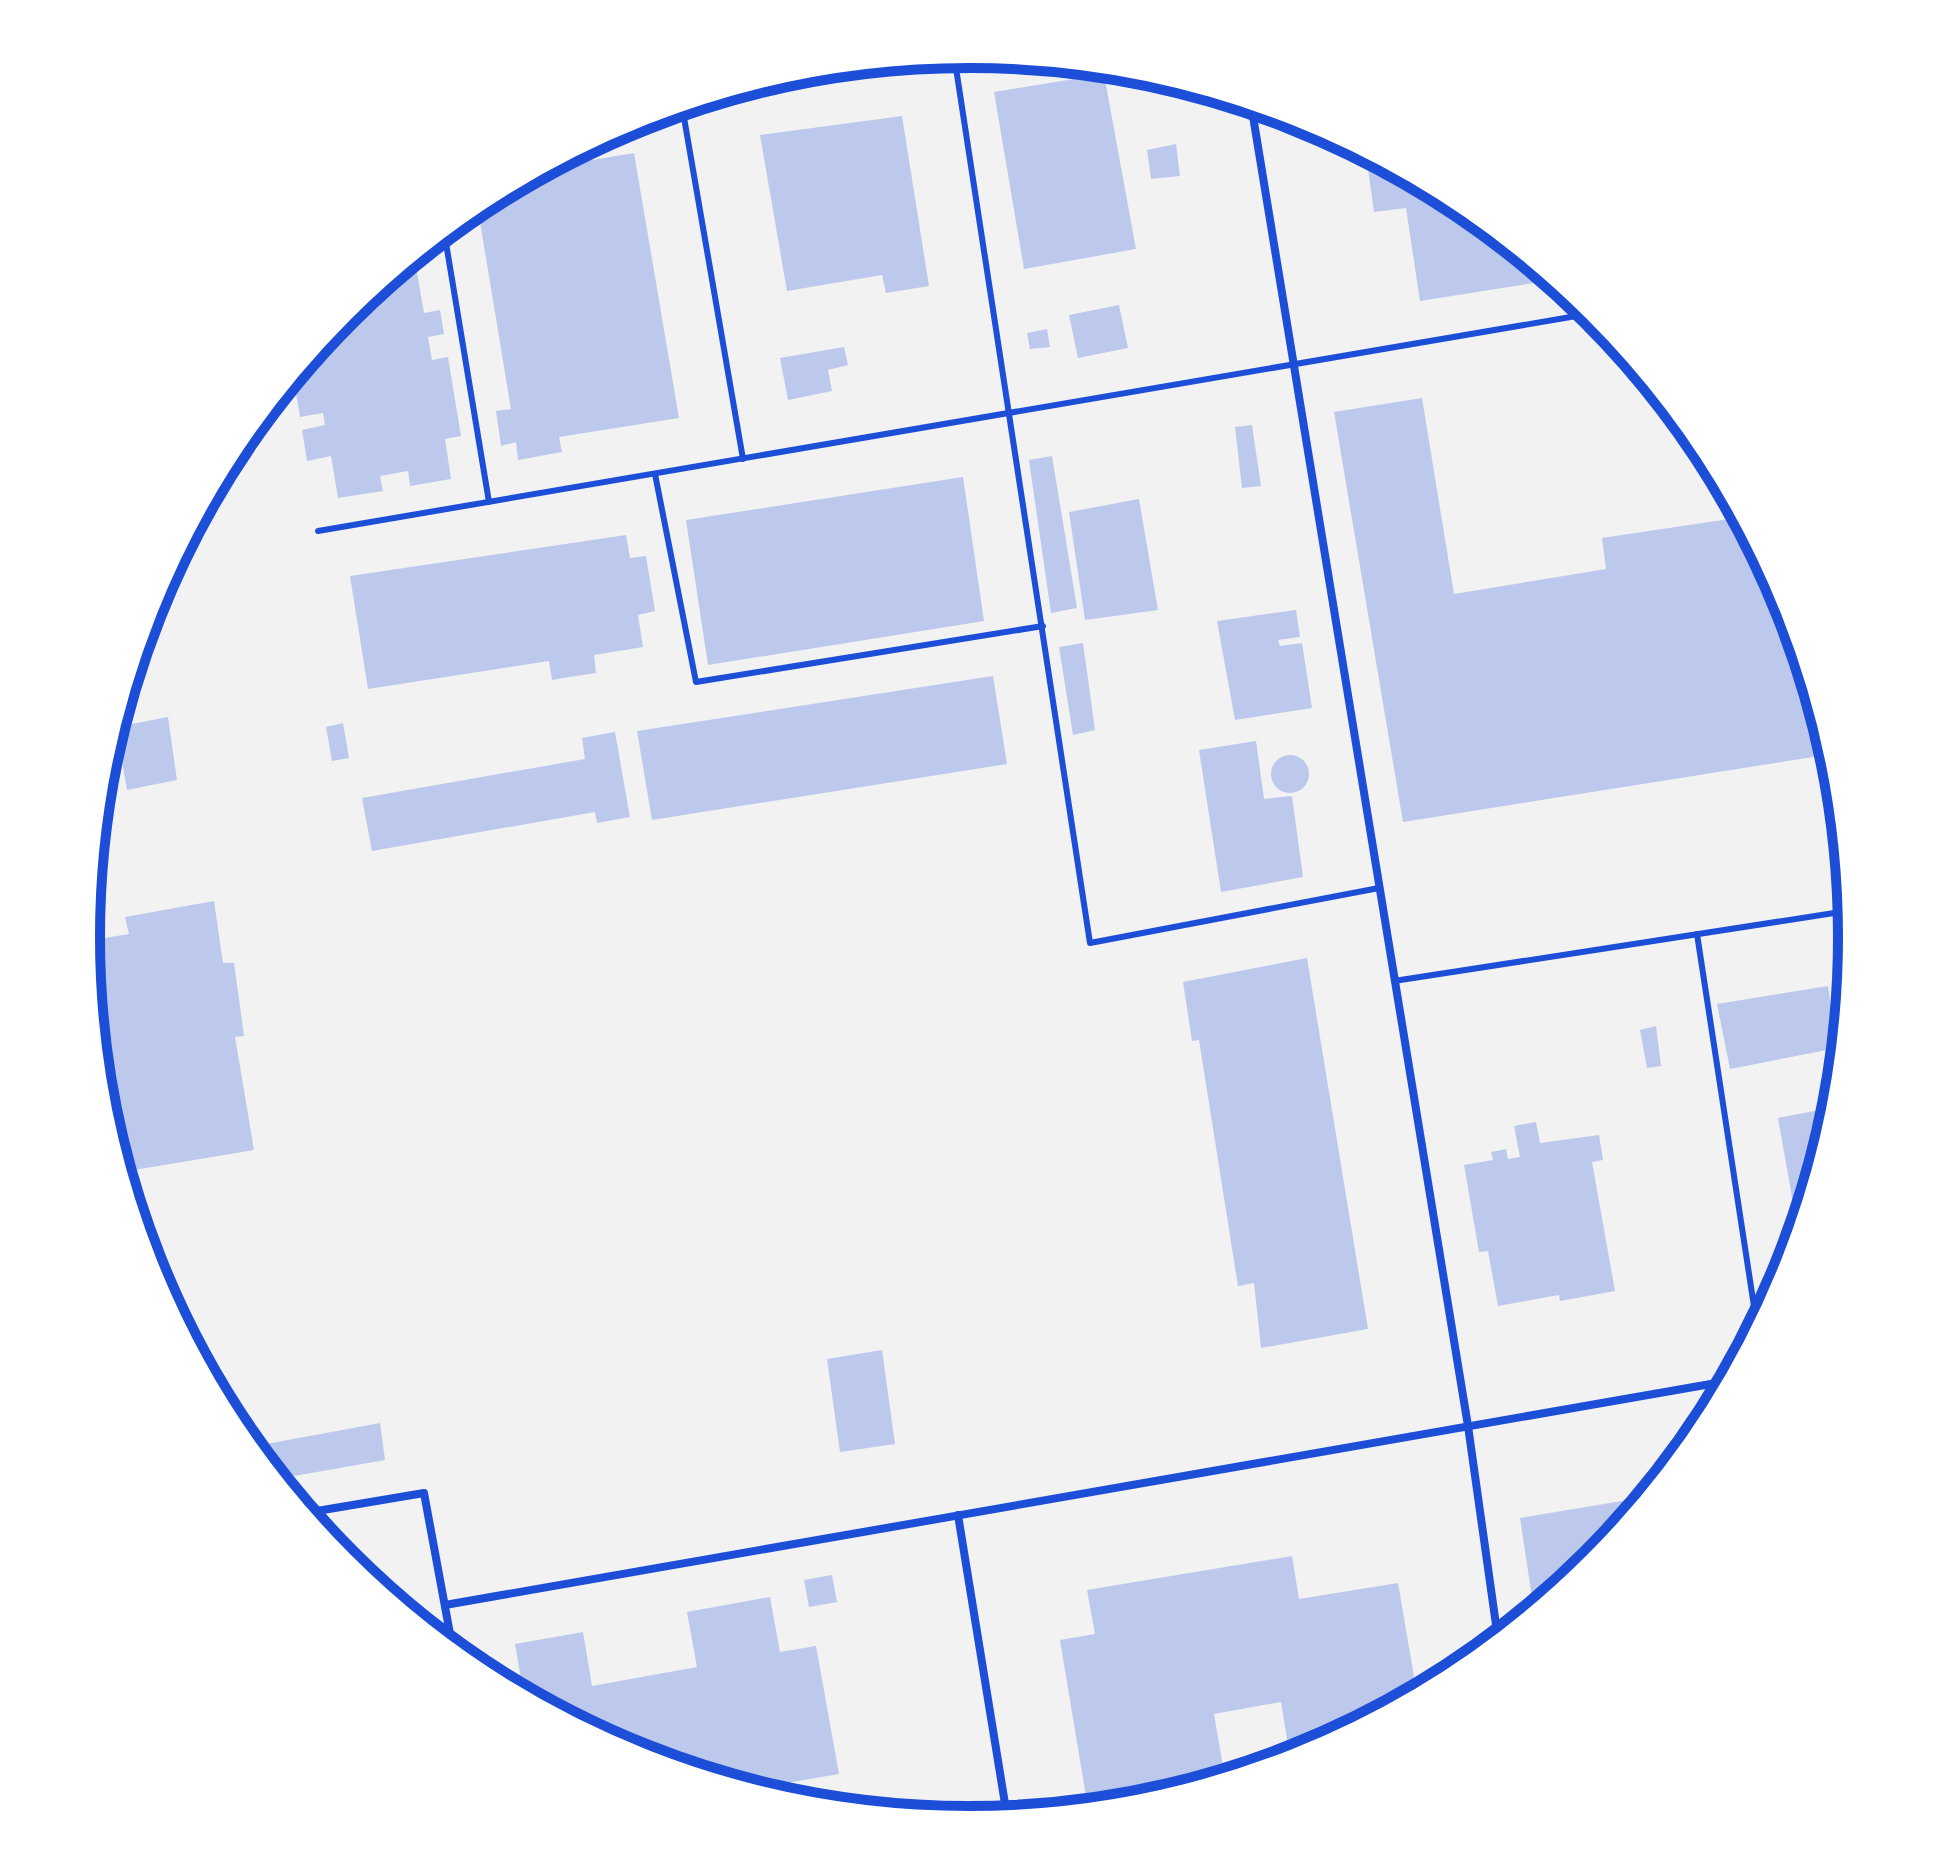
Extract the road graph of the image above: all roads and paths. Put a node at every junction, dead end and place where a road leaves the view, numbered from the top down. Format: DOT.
graph roads {
  1 [pos="956,68"];
  2 [pos="684,116"];
  3 [pos="1253,116"];
  4 [pos="446,244"];
  5 [pos="1576,316"];
  6 [pos="1294,365"];
  7 [pos="1011,413"];
  8 [pos="743,459"];
  9 [pos="655,474"];
  10 [pos="489,502"];
  11 [pos="318,531"];
  12 [pos="1043,626"];
  13 [pos="1379,888"];
  14 [pos="1837,913"];
  15 [pos="1697,934"];
  16 [pos="1394,981"];
  17 [pos="1754,1308"];
  18 [pos="1715,1383"];
  19 [pos="1468,1426"];
  20 [pos="317,1511"];
  21 [pos="958,1515"];
  22 [pos="445,1605"];
  23 [pos="1496,1627"];
  24 [pos="450,1633"];
  25 [pos="1005,1805"];
  1 -- 7 [label="lane"];
  2 -- 8 [label="lane"];
  3 -- 6 [label="street"];
  4 -- 10 [label="lane"];
  5 -- 6 [label="lane"];
  6 -- 7 [label="lane"];
  6 -- 13 [label="street"];
  7 -- 8 [label="lane"];
  7 -- 12 [label="lane"];
  8 -- 9 [label="lane"];
  9 -- 10 [label="lane"];
  9 -- 12 [label="lane"];
  10 -- 11 [label="lane"];
  12 -- 13 [label="lane"];
  13 -- 16 [label="street"];
  14 -- 15 [label="lane"];
  15 -- 16 [label="lane"];
  15 -- 17 [label="lane"];
  16 -- 19 [label="street"];
  18 -- 19 [label="street"];
  19 -- 21 [label="street"];
  19 -- 23 [label="street"];
  20 -- 22 [label="street"];
  21 -- 22 [label="street"];
  21 -- 25 [label="street"];
  22 -- 24 [label="street"];
}
